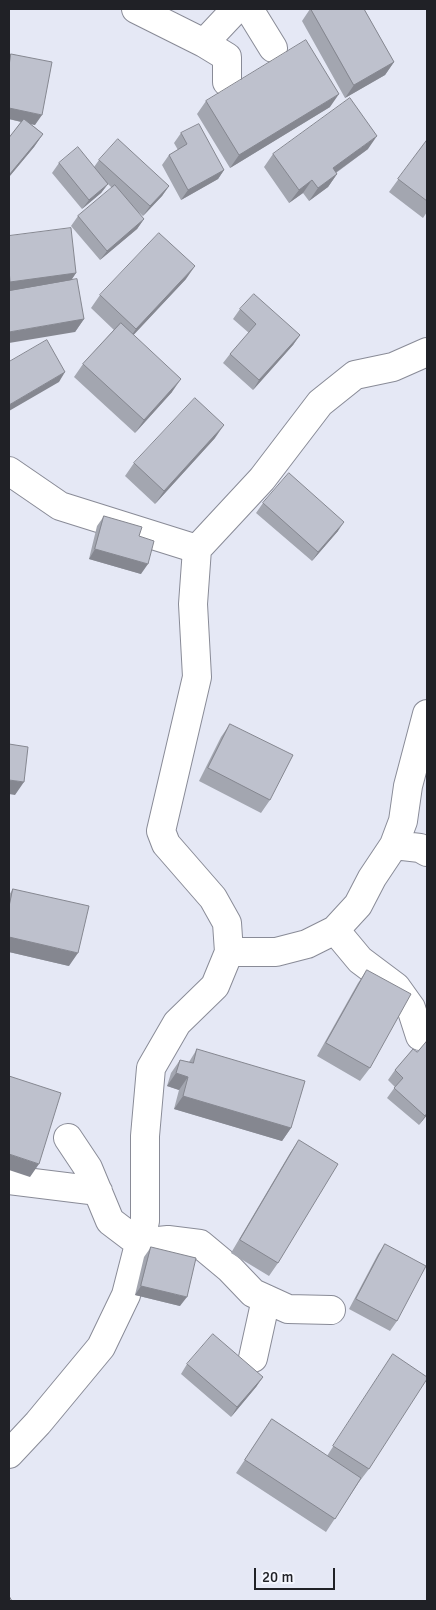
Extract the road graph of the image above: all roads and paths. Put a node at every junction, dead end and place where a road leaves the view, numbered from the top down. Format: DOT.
graph roads {
  1 [pos="136,9"];
  2 [pos="236,9"];
  3 [pos="249,9"];
  4 [pos="204,43"];
  5 [pos="273,48"];
  6 [pos="227,82"];
  7 [pos="427,352"];
  8 [pos="9,472"];
  9 [pos="198,548"];
  10 [pos="427,714"];
  11 [pos="420,768"];
  12 [pos="394,845"];
  13 [pos="427,852"];
  14 [pos="335,930"];
  15 [pos="229,952"];
  16 [pos="420,1036"];
  17 [pos="68,1138"];
  18 [pos="9,1180"];
  19 [pos="98,1191"];
  20 [pos="139,1243"];
  21 [pos="266,1299"];
  22 [pos="331,1310"];
  23 [pos="253,1358"];
  24 [pos="9,1454"];
  1 -- 4 [label="street"];
  2 -- 4 [label="street"];
  3 -- 5 [label="street"];
  4 -- 6 [label="street"];
  7 -- 9 [label="street"];
  8 -- 9 [label="street"];
  9 -- 15 [label="street"];
  10 -- 11 [label="street"];
  11 -- 12 [label="street"];
  12 -- 13 [label="street"];
  12 -- 14 [label="street"];
  14 -- 15 [label="street"];
  14 -- 16 [label="street"];
  15 -- 20 [label="street"];
  17 -- 19 [label="street"];
  18 -- 19 [label="street"];
  19 -- 20 [label="street"];
  20 -- 21 [label="street"];
  20 -- 24 [label="street"];
  21 -- 22 [label="street"];
  21 -- 23 [label="street"];
}
